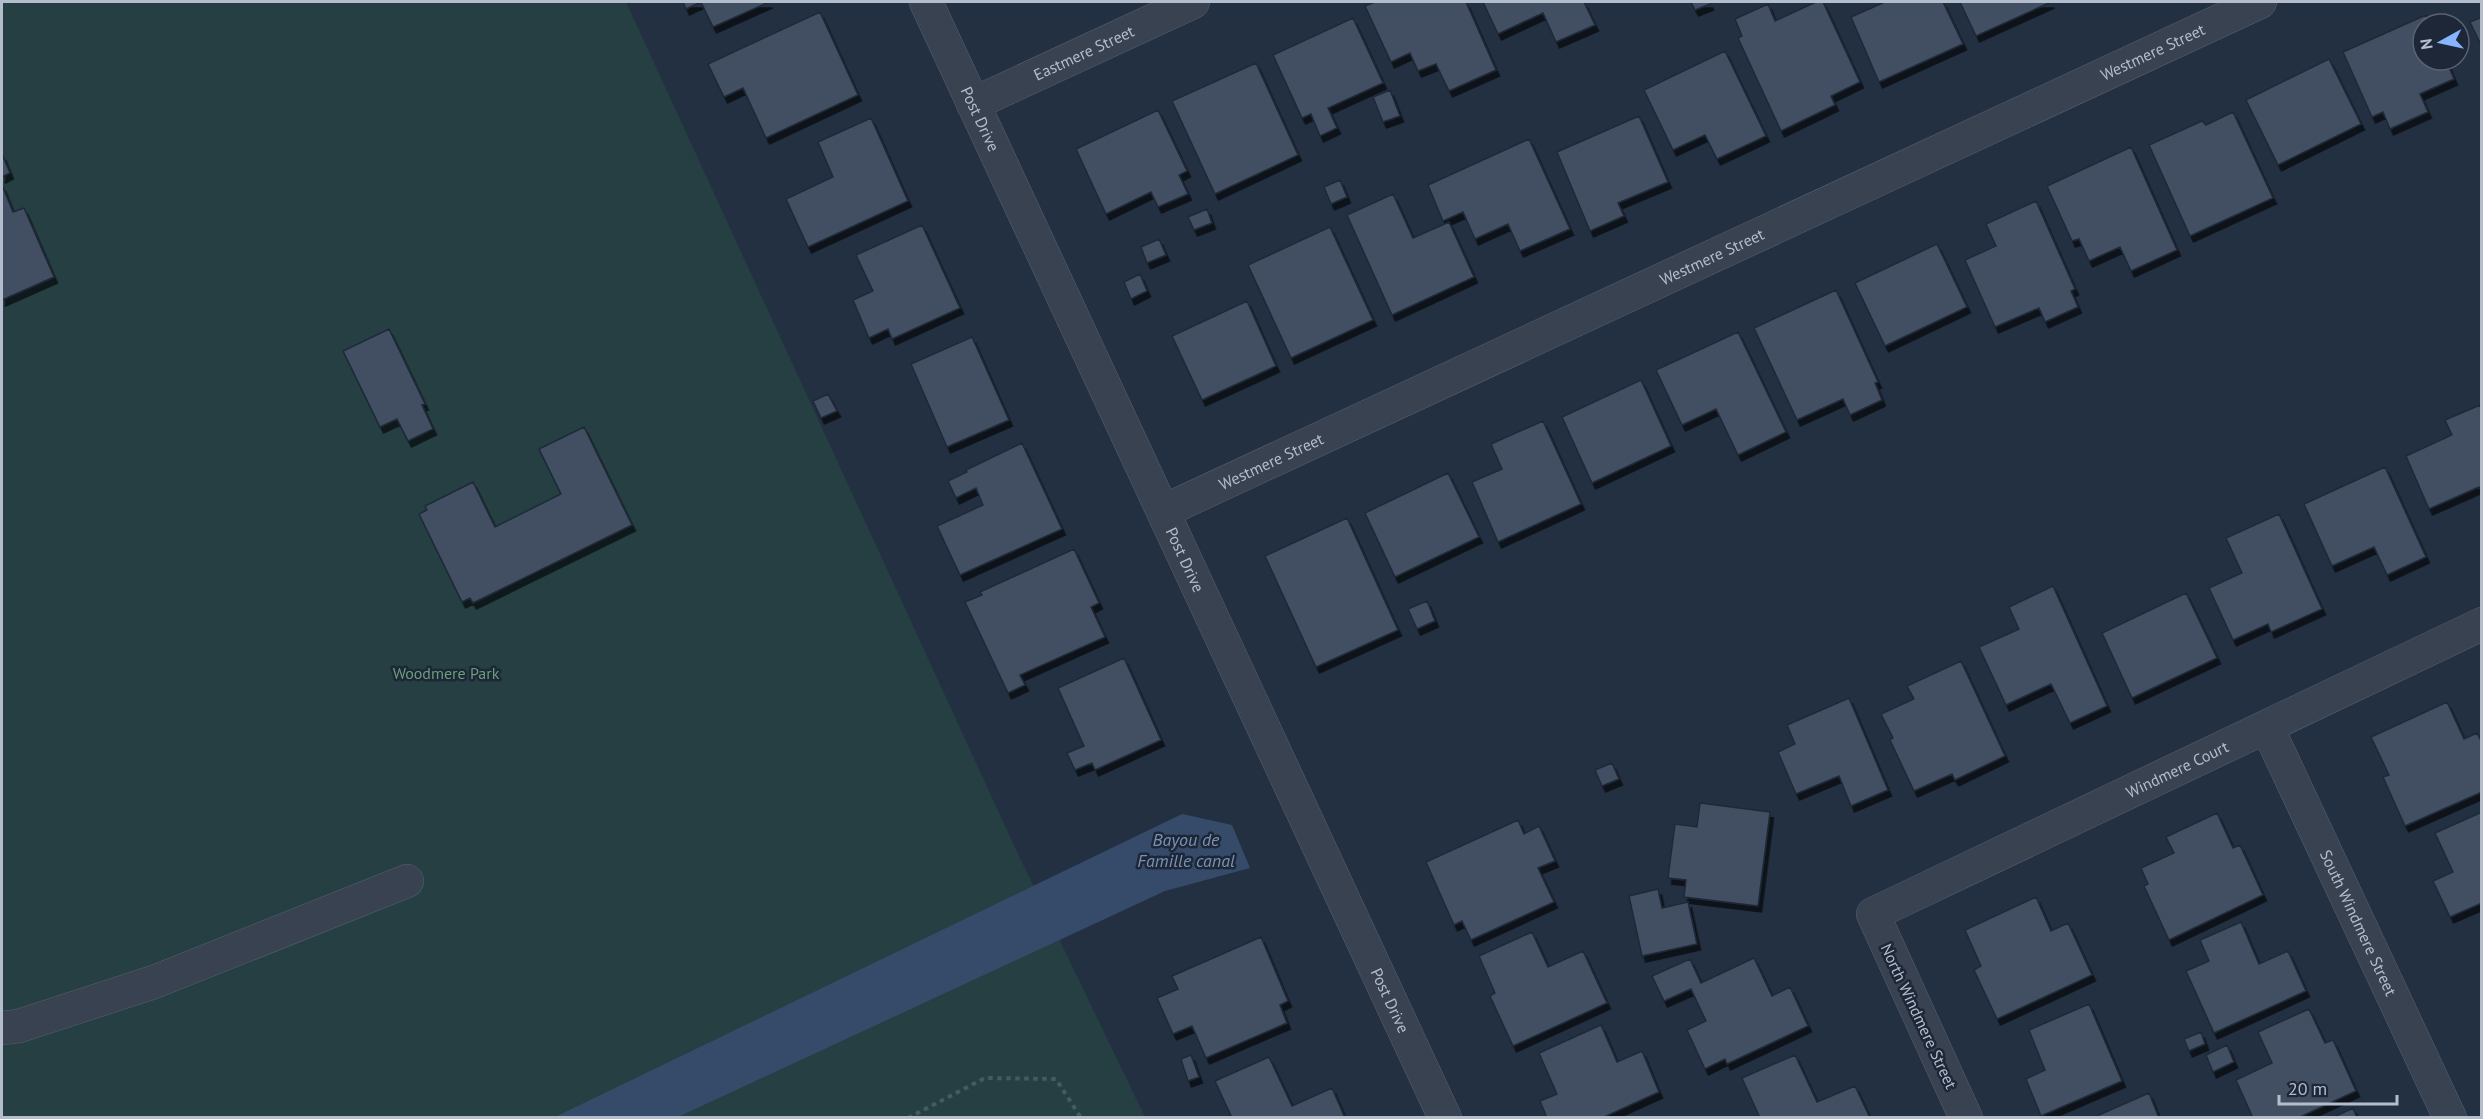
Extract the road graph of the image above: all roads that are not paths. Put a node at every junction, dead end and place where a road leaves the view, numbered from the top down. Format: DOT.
graph roads {
  1 [pos="926,2"];
  2 [pos="1193,2"];
  3 [pos="2260,2"];
  4 [pos="974,104"];
  5 [pos="1164,511"];
  6 [pos="2481,624"];
  7 [pos="2267,727"];
  8 [pos="407,881"];
  9 [pos="1873,914"];
  10 [pos="2,1028"];
  11 [pos="1445,1118"];
  12 [pos="1966,1118"];
  13 [pos="2450,1118"];
  1 -- 4 [label="street, Post Drive"];
  2 -- 4 [label="street, Eastmere Street"];
  3 -- 5 [label="street, Westmere Street"];
  4 -- 5 [label="street, Post Drive"];
  5 -- 11 [label="street, Post Drive"];
  6 -- 7 [label="street, Windmere Court"];
  7 -- 9 [label="street, Windmere Court"];
  7 -- 13 [label="street, South Windmere Street"];
  8 -- 10 [label="street"];
  9 -- 12 [label="street, North Windmere Street"];
}
